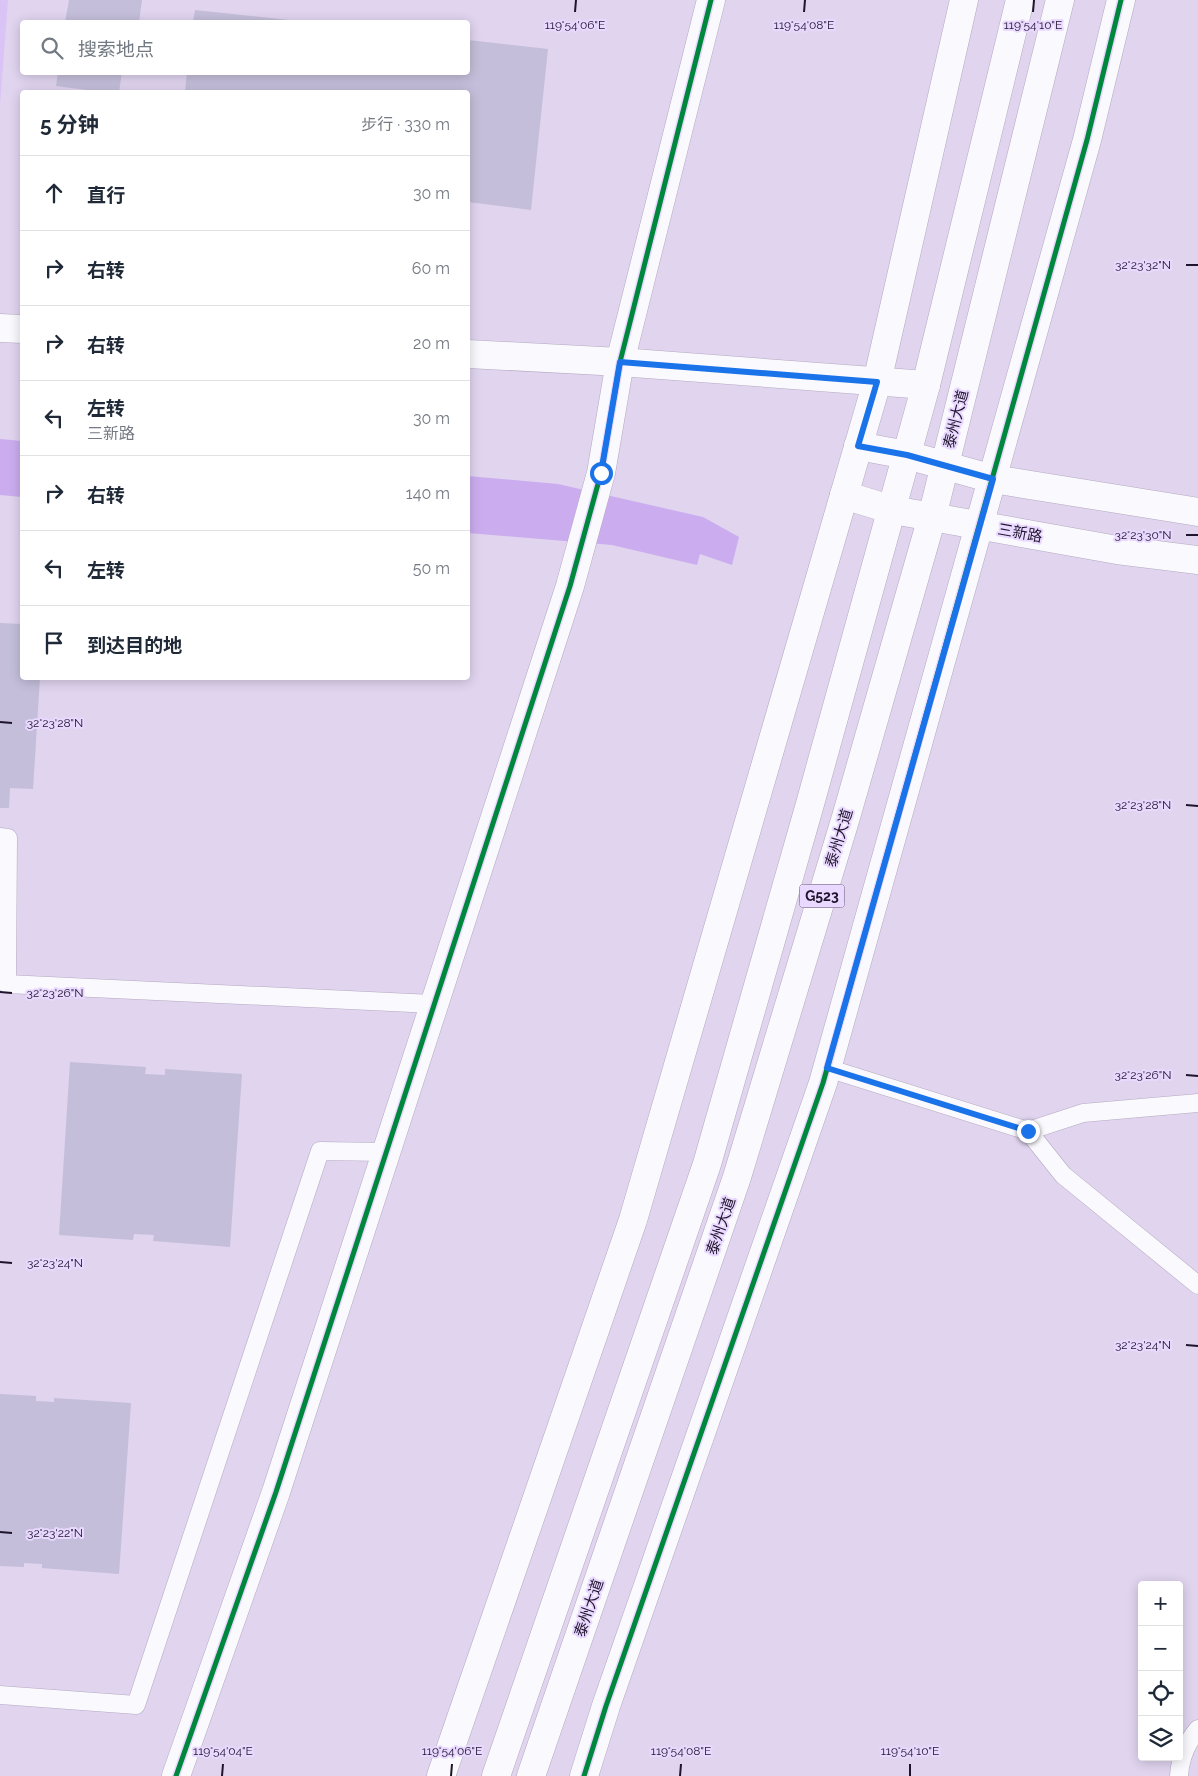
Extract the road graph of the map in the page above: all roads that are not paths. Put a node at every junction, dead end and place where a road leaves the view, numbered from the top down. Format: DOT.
graph roads {
  1 [pos="712,0"];
  2 [pos="964,0"];
  3 [pos="1020,0"];
  4 [pos="1060,0"];
  5 [pos="1121,0"];
  6 [pos="0,328"];
  7 [pos="20,329"];
  8 [pos="470,354"];
  9 [pos="620,362"];
  10 [pos="877,382"];
  11 [pos="926,385"];
  12 [pos="858,446"];
  13 [pos="907,455"];
  14 [pos="945,465"];
  15 [pos="993,479"];
  16 [pos="844,494"];
  17 [pos="893,510"];
  18 [pos="1198,512"];
  19 [pos="932,517"];
  20 [pos="980,525"];
  21 [pos="1198,560"];
  22 [pos="0,837"];
  23 [pos="4,986"];
  24 [pos="433,1004"];
  25 [pos="827,1068"];
  26 [pos="1198,1104"];
  27 [pos="1028,1131"];
  28 [pos="386,1152"];
  29 [pos="1198,1285"];
  30 [pos="0,1695"];
  31 [pos="1198,1729"];
  32 [pos="176,1776"];
  33 [pos="441,1776"];
  34 [pos="496,1776"];
  35 [pos="531,1776"];
  36 [pos="584,1776"];
  37 [pos="1179,1776"];
  1 -- 9 [label="main road"];
  2 -- 10 [label="main road"];
  3 -- 11 [label="main road, G523"];
  4 -- 14 [label="main road, 泰州大道 / G523"];
  5 -- 15 [label="main road"];
  6 -- 7 [label="main road"];
  8 -- 9 [label="main road"];
  9 -- 10 [label="main road"];
  9 -- 24 [label="main road"];
  10 -- 11 [label="main road"];
  10 -- 12 [label="main road"];
  11 -- 13 [label="main road, G523"];
  12 -- 13 [label="main road"];
  12 -- 16 [label="main road"];
  13 -- 14 [label="main road"];
  13 -- 17 [label="main road, G523"];
  14 -- 15 [label="main road"];
  14 -- 19 [label="main road, 泰州大道 / G523"];
  15 -- 18 [label="main road"];
  15 -- 20 [label="main road"];
  16 -- 17 [label="main road, 三新路"];
  16 -- 33 [label="main road"];
  17 -- 19 [label="main road, 三新路"];
  17 -- 34 [label="main road, G523"];
  19 -- 20 [label="main road, 三新路"];
  19 -- 35 [label="main road, 泰州大道 / G523"];
  20 -- 21 [label="main road, 三新路"];
  20 -- 25 [label="main road"];
  22 -- 23 [label="lane"];
  23 -- 24 [label="lane"];
  24 -- 28 [label="main road"];
  25 -- 27 [label="lane"];
  25 -- 36 [label="main road"];
  26 -- 27 [label="lane"];
  27 -- 29 [label="lane"];
  28 -- 30 [label="lane"];
  28 -- 32 [label="main road"];
  31 -- 37 [label="lane"];
}
